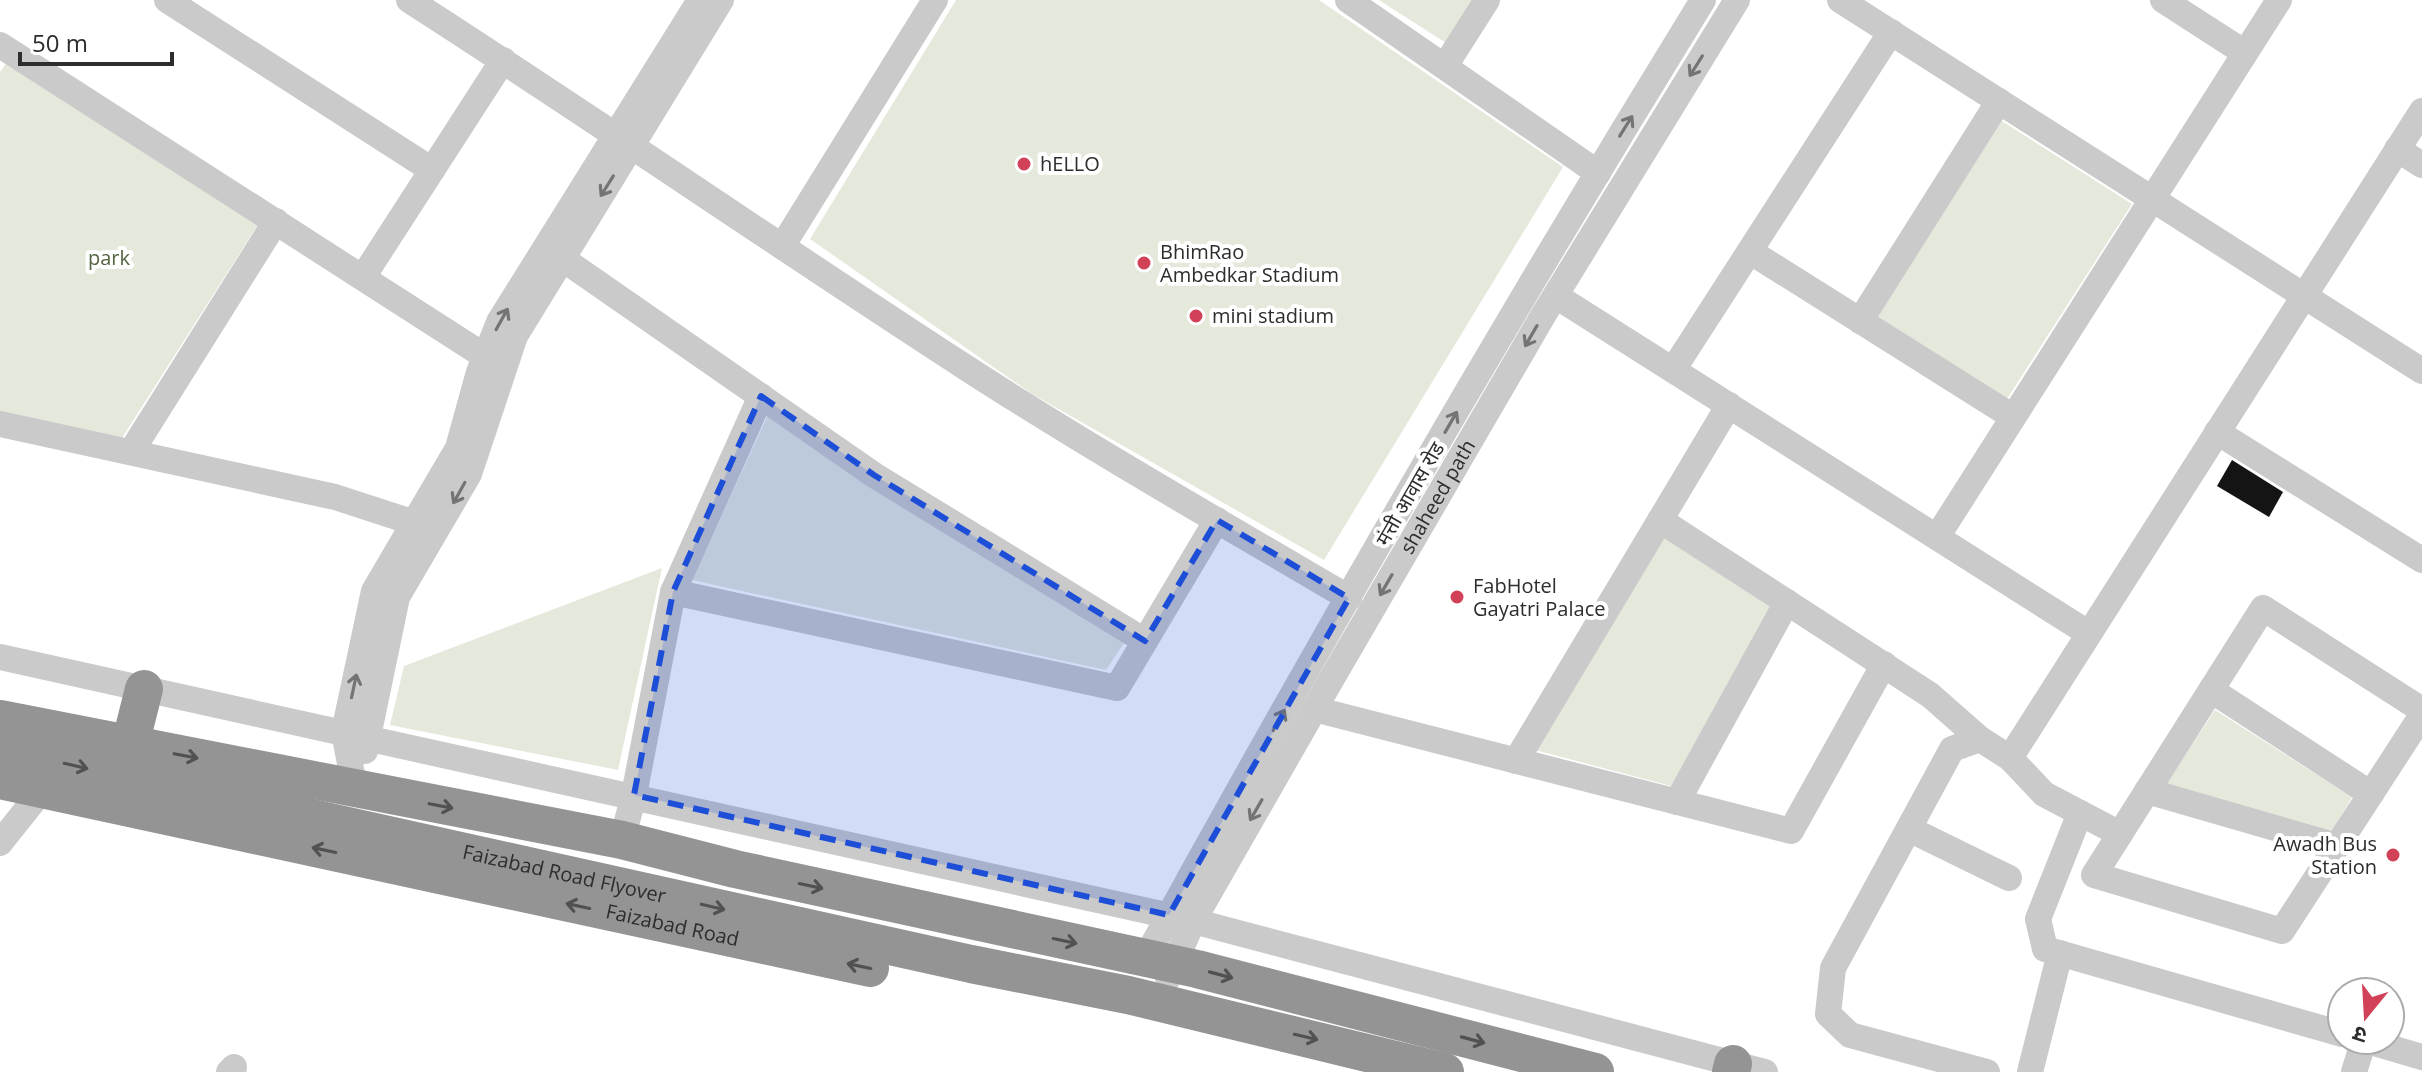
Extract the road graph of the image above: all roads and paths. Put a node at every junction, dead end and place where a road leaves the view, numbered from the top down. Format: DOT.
graph roads {
  1 [pos="167,0"];
  2 [pos="409,0"];
  3 [pos="700,0"];
  4 [pos="721,0"];
  5 [pos="935,0"];
  6 [pos="1348,0"];
  7 [pos="1487,0"];
  8 [pos="1703,0"];
  9 [pos="1737,0"];
  10 [pos="1840,0"];
  11 [pos="2163,0"];
  12 [pos="2279,0"];
  13 [pos="1891,32"];
  14 [pos="0,45"];
  15 [pos="2245,53"];
  16 [pos="503,60"];
  17 [pos="1445,66"];
  18 [pos="1999,101"];
  19 [pos="2422,111"];
  20 [pos="625,139"];
  21 [pos="2397,149"];
  22 [pos="2422,165"];
  23 [pos="432,170"];
  24 [pos="1598,173"];
  25 [pos="2152,198"];
  26 [pos="276,221"];
  27 [pos="783,245"];
  28 [pos="1751,252"];
  29 [pos="554,253"];
  30 [pos="363,277"];
  31 [pos="2304,295"];
  32 [pos="1556,296"];
  33 [pos="1860,321"];
  34 [pos="494,362"];
  35 [pos="1673,370"];
  36 [pos="2422,371"];
  37 [pos="761,396"];
  38 [pos="1729,405"];
  39 [pos="2013,417"];
  40 [pos="0,424"];
  41 [pos="2217,432"];
  42 [pos="131,452"];
  43 [pos="1432,481"];
  44 [pos="1217,520"];
  45 [pos="1660,520"];
  46 [pos="427,526"];
  47 [pos="1937,537"];
  48 [pos="2422,560"];
  49 [pos="673,592"];
  50 [pos="1349,598"];
  51 [pos="1787,602"];
  52 [pos="2088,633"];
  53 [pos="1145,641"];
  54 [pos="0,657"];
  55 [pos="1884,664"];
  56 [pos="144,689"];
  57 [pos="2211,690"];
  58 [pos="1314,709"];
  59 [pos="2422,712"];
  60 [pos="0,719"];
  61 [pos="356,735"];
  62 [pos="1980,739"];
  63 [pos="130,745"];
  64 [pos="0,749"];
  65 [pos="2010,758"];
  66 [pos="1516,761"];
  67 [pos="0,780"];
  68 [pos="43,789"];
  69 [pos="355,790"];
  70 [pos="2147,791"];
  71 [pos="2371,794"];
  72 [pos="634,795"];
  73 [pos="1677,802"];
  74 [pos="2080,813"];
  75 [pos="1909,829"];
  76 [pos="2120,834"];
  77 [pos="622,840"];
  78 [pos="0,843"];
  79 [pos="2337,846"];
  80 [pos="2009,878"];
  81 [pos="1181,918"];
  82 [pos="2060,953"];
  83 [pos="1160,962"];
  84 [pos="1142,998"];
  85 [pos="2326,1029"];
  86 [pos="2422,1057"];
  87 [pos="1743,1069"];
  88 [pos="1346,1072"];
  89 [pos="1445,1072"];
  90 [pos="1595,1072"];
  91 [pos="1986,1072"];
  92 [pos="2030,1072"];
  93 [pos="2354,1072"];
  1 -- 23 [label="street"];
  2 -- 16 [label="street"];
  3 -- 20 [label="street"];
  4 -- 20 [label="street"];
  5 -- 27 [label="street"];
  6 -- 17 [label="street"];
  7 -- 17 [label="street"];
  24 -- 8 [label="street, मंत्ती आवास रोड, one-way"];
  9 -- 32 [label="street, shaheed path, one-way"];
  10 -- 13 [label="street"];
  11 -- 15 [label="street"];
  12 -- 15 [label="street"];
  13 -- 18 [label="street"];
  13 -- 28 [label="street"];
  14 -- 26 [label="street"];
  15 -- 25 [label="street"];
  16 -- 20 [label="street"];
  16 -- 23 [label="street"];
  17 -- 24 [label="street"];
  18 -- 25 [label="street"];
  18 -- 33 [label="street"];
  19 -- 21 [label="street"];
  20 -- 27 [label="street"];
  20 -- 29 [label="street"];
  21 -- 22 [label="street"];
  21 -- 31 [label="street"];
  23 -- 30 [label="street"];
  43 -- 24 [label="street, मंत्ती आवास रोड, one-way"];
  25 -- 31 [label="street"];
  25 -- 39 [label="street"];
  26 -- 30 [label="street"];
  26 -- 42 [label="street"];
  27 -- 44 [label="street"];
  28 -- 33 [label="street"];
  28 -- 35 [label="street"];
  29 -- 34 [label="street"];
  29 -- 37 [label="street"];
  30 -- 34 [label="street"];
  31 -- 36 [label="street"];
  31 -- 41 [label="street"];
  32 -- 35 [label="street"];
  32 -- 43 [label="street, shaheed path, one-way"];
  33 -- 39 [label="street"];
  34 -- 46 [label="street"];
  35 -- 38 [label="street"];
  37 -- 49 [label="street"];
  37 -- 53 [label="street"];
  38 -- 45 [label="street"];
  38 -- 47 [label="street"];
  39 -- 47 [label="street"];
  40 -- 42 [label="street"];
  41 -- 48 [label="street"];
  41 -- 52 [label="street"];
  42 -- 46 [label="street"];
  43 -- 50 [label="street, मंत्ती आवास रोड"];
  43 -- 58 [label="street, shaheed path, one-way"];
  44 -- 50 [label="street"];
  44 -- 53 [label="street"];
  45 -- 51 [label="street"];
  45 -- 66 [label="street"];
  46 -- 61 [label="street"];
  47 -- 52 [label="street"];
  49 -- 53 [label="street"];
  49 -- 72 [label="street"];
  81 -- 50 [label="street, मंत्ती आवास रोड, one-way"];
  51 -- 55 [label="street"];
  51 -- 73 [label="street"];
  52 -- 65 [label="street"];
  54 -- 56 [label="street"];
  55 -- 62 [label="street"];
  55 -- 73 [label="street"];
  56 -- 61 [label="street"];
  56 -- 63 [label="highway"];
  57 -- 59 [label="street"];
  57 -- 70 [label="street"];
  57 -- 71 [label="street"];
  58 -- 66 [label="street"];
  58 -- 81 [label="street, shaheed path, one-way"];
  59 -- 71 [label="street"];
  60 -- 63 [label="highway"];
  61 -- 69 [label="street"];
  61 -- 72 [label="street"];
  62 -- 65 [label="street"];
  62 -- 75 [label="street"];
  63 -- 69 [label="highway, one-way"];
  64 -- 84 [label="highway, Faizabad Road Flyover, one-way"];
  65 -- 74 [label="street"];
  66 -- 73 [label="street"];
  67 -- 68 [label="highway, Faizabad Road"];
  68 -- 78 [label="street"];
  88 -- 68 [label="highway, Faizabad Road, one-way"];
  69 -- 77 [label="highway, one-way"];
  70 -- 76 [label="street"];
  70 -- 79 [label="street"];
  71 -- 79 [label="street"];
  72 -- 77 [label="street"];
  72 -- 81 [label="street"];
  74 -- 76 [label="street"];
  74 -- 82 [label="street"];
  75 -- 80 [label="street"];
  75 -- 91 [label="street"];
  76 -- 79 [label="street"];
  77 -- 83 [label="highway, one-way"];
  81 -- 83 [label="street, मंत्ती आवास रोड"];
  81 -- 87 [label="street"];
  82 -- 85 [label="street"];
  82 -- 92 [label="street"];
  83 -- 84 [label="highway, मंत्ती आवास रोड"];
  83 -- 90 [label="highway, one-way"];
  84 -- 89 [label="highway, Faizabad Road Flyover, one-way"];
  86 -- 93 [label="street"];
}
